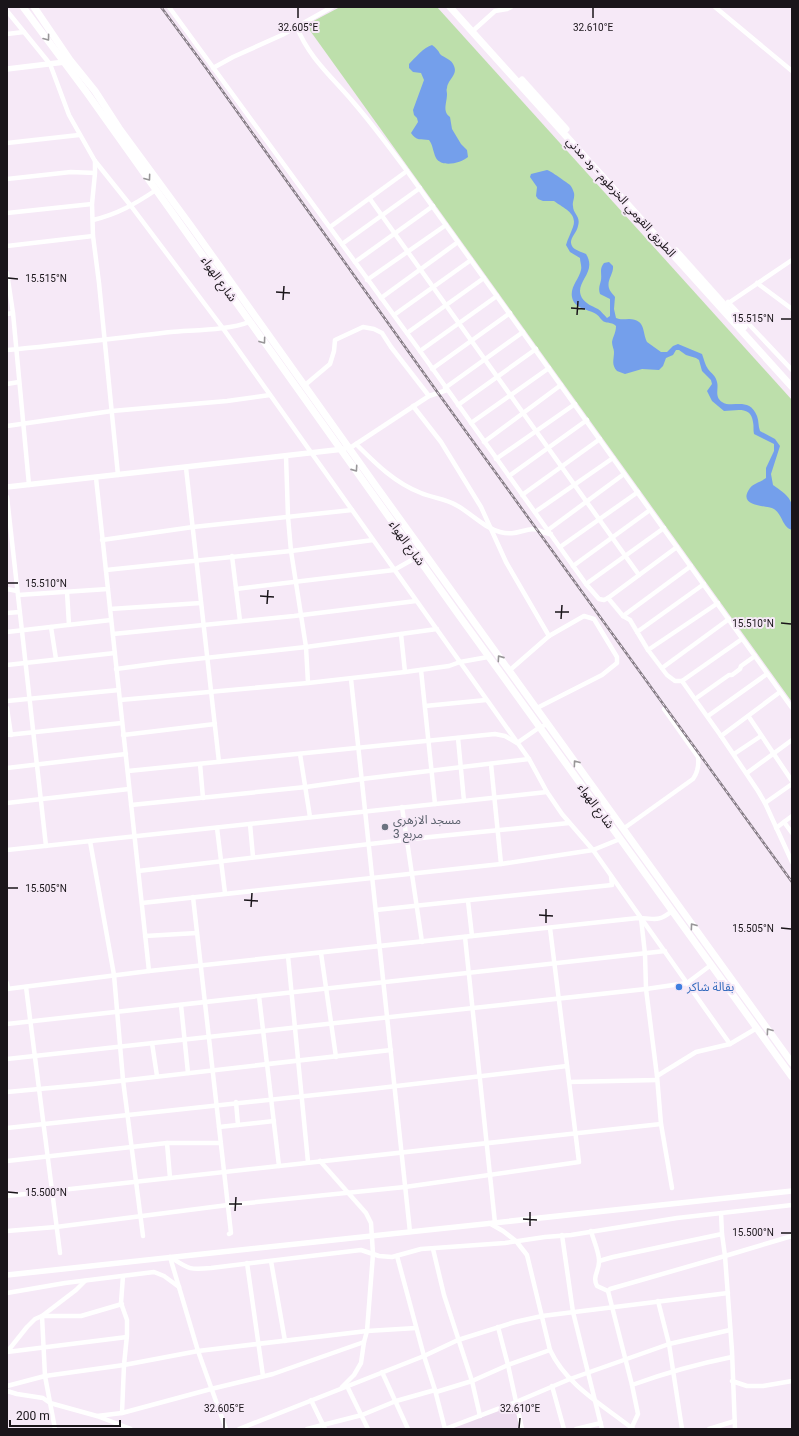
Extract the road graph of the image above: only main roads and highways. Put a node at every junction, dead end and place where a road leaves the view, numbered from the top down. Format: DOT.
graph roads {
  1 [pos="23,7"];
  2 [pos="34,7"];
  3 [pos="450,7"];
  4 [pos="456,7"];
  5 [pos="725,305"];
  6 [pos="792,380"];
  7 [pos="792,387"];
  8 [pos="792,1063"];
  9 [pos="792,1077"];
  1 -- 9 [label="main road, شارع الهواء, one-way"];
  8 -- 2 [label="main road, شارع الهواء, one-way"];
  3 -- 5 [label="main road, الطريق القومي الخرطوم - ود مدني"];
  4 -- 5 [label="main road, الطريق القومي الخرطوم - ود مدني"];
  5 -- 6 [label="main road, الطريق القومي الخرطوم - ود مدني"];
  5 -- 7 [label="main road, الطريق القومي الخرطوم - ود مدني"];
}
